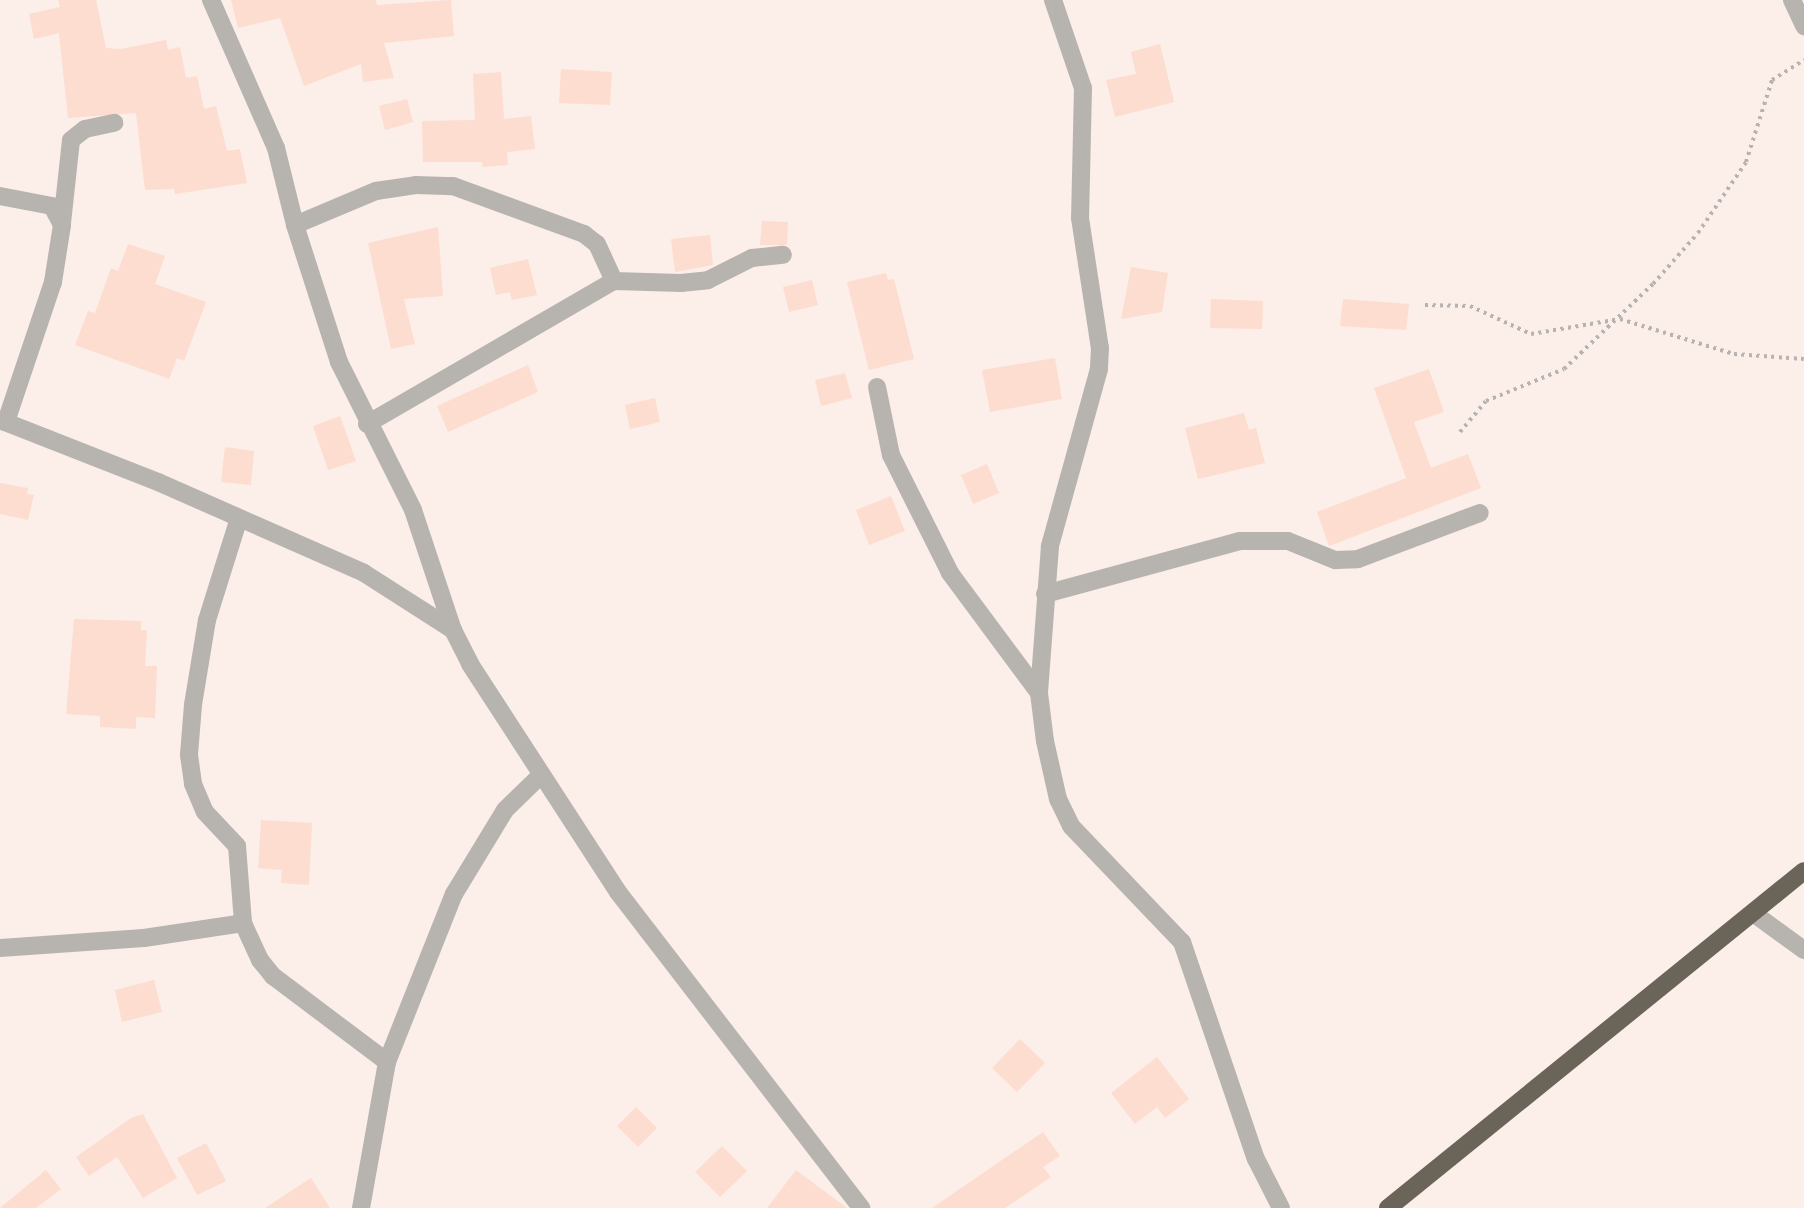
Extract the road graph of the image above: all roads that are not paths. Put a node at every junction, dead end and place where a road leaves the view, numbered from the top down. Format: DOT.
graph roads {
  1 [pos="211,0"];
  2 [pos="1053,0"];
  3 [pos="1792,0"];
  4 [pos="1804,26"];
  5 [pos="114,123"];
  6 [pos="0,196"];
  7 [pos="62,225"];
  8 [pos="295,225"];
  9 [pos="783,255"];
  10 [pos="614,281"];
  11 [pos="877,387"];
  12 [pos="3,421"];
  13 [pos="367,424"];
  14 [pos="1480,513"];
  15 [pos="239,518"];
  16 [pos="1045,594"];
  17 [pos="453,630"];
  18 [pos="1039,693"];
  19 [pos="541,775"];
  20 [pos="1804,871"];
  21 [pos="1753,914"];
  22 [pos="243,923"];
  23 [pos="0,948"];
  24 [pos="1804,950"];
  25 [pos="387,1062"];
  26 [pos="361,1208"];
  27 [pos="861,1208"];
  28 [pos="1281,1208"];
  29 [pos="1388,1208"];
  1 -- 8 [label="street"];
  2 -- 16 [label="street"];
  3 -- 4 [label="street"];
  5 -- 7 [label="street"];
  6 -- 7 [label="street"];
  7 -- 12 [label="street"];
  8 -- 10 [label="street"];
  8 -- 13 [label="street"];
  9 -- 10 [label="street"];
  10 -- 13 [label="street"];
  11 -- 18 [label="street"];
  12 -- 15 [label="street"];
  13 -- 17 [label="street"];
  14 -- 16 [label="street"];
  15 -- 17 [label="street"];
  15 -- 22 [label="street"];
  16 -- 18 [label="street"];
  17 -- 19 [label="street"];
  18 -- 28 [label="street"];
  19 -- 25 [label="street"];
  19 -- 27 [label="street"];
  20 -- 21 [label="highway"];
  21 -- 24 [label="street"];
  21 -- 29 [label="highway"];
  22 -- 23 [label="street"];
  22 -- 25 [label="street"];
  25 -- 26 [label="street"];
}
